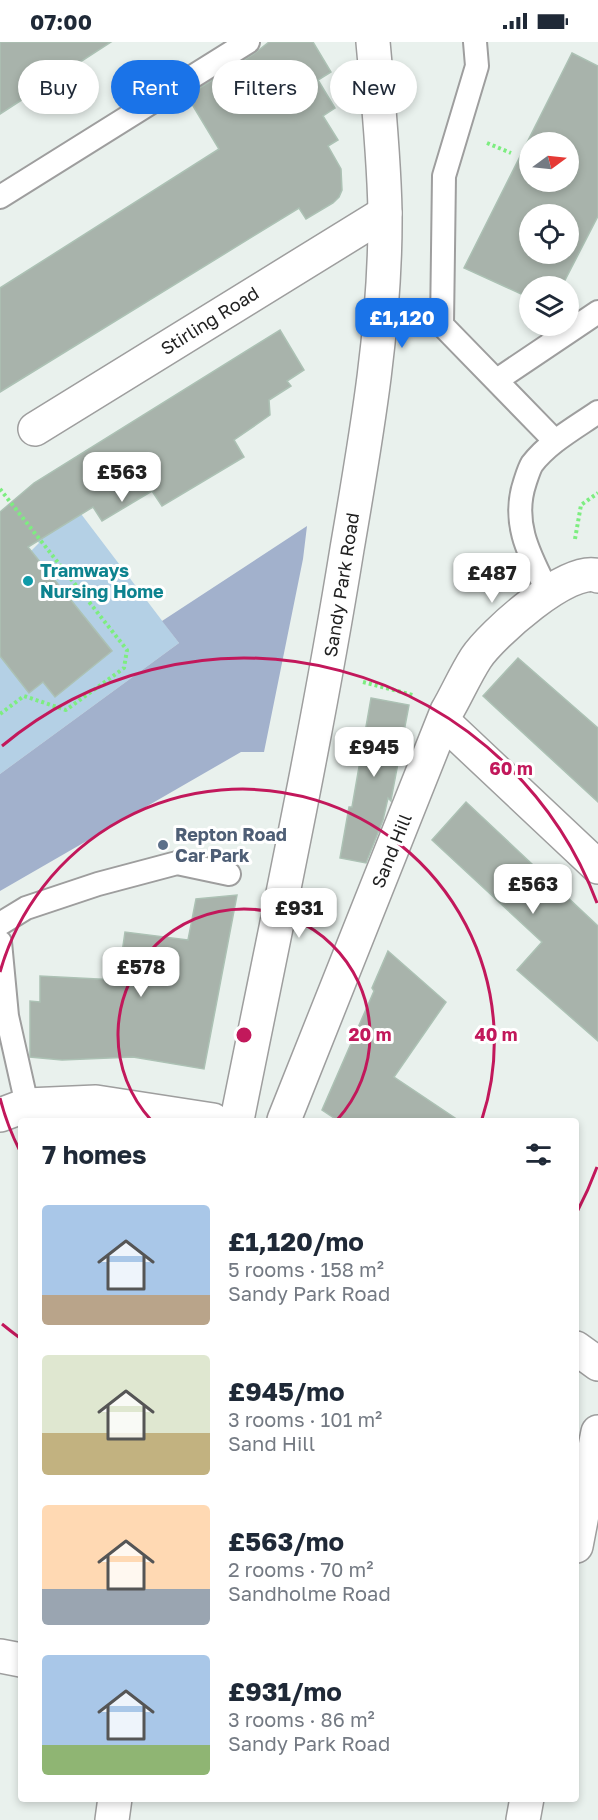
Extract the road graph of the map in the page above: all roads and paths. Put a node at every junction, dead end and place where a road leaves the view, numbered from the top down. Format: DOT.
graph roads {
  1 [pos="248,42"];
  2 [pos="373,42"];
  3 [pos="475,42"];
  4 [pos="0,196"];
  5 [pos="385,213"];
  6 [pos="598,312"];
  7 [pos="497,380"];
  8 [pos="598,412"];
  9 [pos="35,429"];
  10 [pos="555,441"];
  11 [pos="0,489"];
  12 [pos="598,493"];
  13 [pos="582,575"];
  14 [pos="367,683"];
  15 [pos="416,696"];
  16 [pos="0,714"];
  17 [pos="444,722"];
  18 [pos="598,867"];
  19 [pos="230,874"];
  20 [pos="0,924"];
  21 [pos="0,942"];
  22 [pos="14,1110"];
  23 [pos="200,1118"];
  24 [pos="237,1118"];
  25 [pos="285,1118"];
  26 [pos="579,1350"];
  27 [pos="598,1364"];
  28 [pos="598,1432"];
  29 [pos="579,1530"];
  30 [pos="0,1656"];
  31 [pos="18,1659"];
  32 [pos="114,1802"];
  33 [pos="526,1802"];
  34 [pos="111,1820"];
  35 [pos="523,1820"];
  1 -- 4 [label="lane"];
  2 -- 5 [label="street, Sandy Park Road"];
  3 -- 7 [label="lane"];
  5 -- 9 [label="street, Stirling Road"];
  5 -- 24 [label="street, Sandy Park Road"];
  6 -- 7 [label="lane"];
  7 -- 10 [label="lane"];
  8 -- 10 [label="lane"];
  10 -- 13 [label="lane"];
  11 -- 16 [label="path"];
  12 -- 13 [label="path"];
  13 -- 17 [label="street, Sand Hill"];
  14 -- 15 [label="path"];
  17 -- 18 [label="street"];
  17 -- 25 [label="street, Sand Hill"];
  19 -- 20 [label="lane"];
  21 -- 22 [label="lane"];
  22 -- 23 [label="street"];
  26 -- 27 [label="street"];
  28 -- 29 [label="street"];
  30 -- 31 [label="street"];
  32 -- 34 [label="street"];
  33 -- 35 [label="street"];
}
